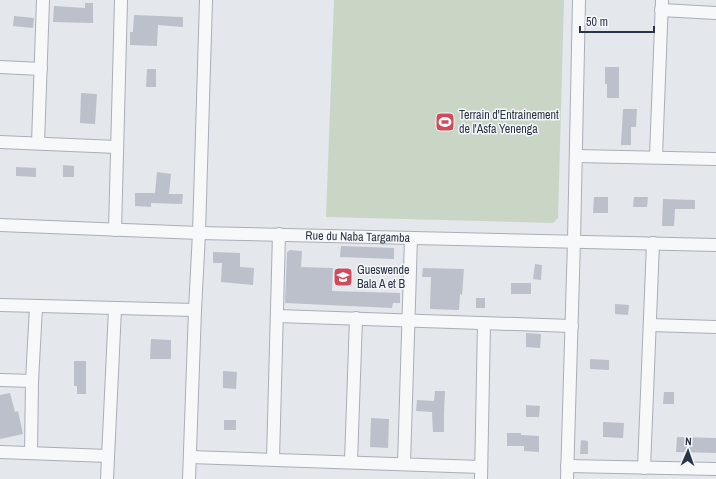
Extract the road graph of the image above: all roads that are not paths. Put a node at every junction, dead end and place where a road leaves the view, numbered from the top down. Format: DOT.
graph roads {
  1 [pos="43,0"];
  2 [pos="121,0"];
  3 [pos="206,0"];
  4 [pos="579,0"];
  5 [pos="661,5"];
  6 [pos="716,13"];
  7 [pos="0,67"];
  8 [pos="41,69"];
  9 [pos="0,142"];
  10 [pos="38,143"];
  11 [pos="117,147"];
  12 [pos="576,156"];
  13 [pos="656,156"];
  14 [pos="716,159"];
  15 [pos="0,225"];
  16 [pos="116,230"];
  17 [pos="199,232"];
  18 [pos="279,234"];
  19 [pos="411,238"];
  20 [pos="574,241"];
  21 [pos="653,243"];
  22 [pos="716,245"];
  23 [pos="0,305"];
  24 [pos="36,307"];
  25 [pos="114,309"];
  26 [pos="195,310"];
  27 [pos="277,316"];
  28 [pos="356,318"];
  29 [pos="408,320"];
  30 [pos="484,323"];
  31 [pos="650,325"];
  32 [pos="572,326"];
  33 [pos="716,327"];
  34 [pos="0,380"];
  35 [pos="32,381"];
  36 [pos="0,452"];
  37 [pos="31,453"];
  38 [pos="108,456"];
  39 [pos="190,457"];
  40 [pos="273,459"];
  41 [pos="351,462"];
  42 [pos="404,464"];
  43 [pos="567,466"];
  44 [pos="644,468"];
  45 [pos="716,470"];
  46 [pos="481,473"];
  47 [pos="107,479"];
  48 [pos="189,479"];
  49 [pos="567,479"];
  1 -- 8 [label="street"];
  2 -- 11 [label="street"];
  3 -- 17 [label="street"];
  4 -- 12 [label="street"];
  5 -- 6 [label="street"];
  5 -- 13 [label="street"];
  7 -- 8 [label="street"];
  8 -- 10 [label="street"];
  9 -- 10 [label="street"];
  10 -- 11 [label="street"];
  11 -- 16 [label="street"];
  12 -- 13 [label="street"];
  12 -- 20 [label="street"];
  13 -- 14 [label="street"];
  15 -- 16 [label="street, Rue du Naba Targamba"];
  16 -- 17 [label="street, Rue du Naba Targamba"];
  17 -- 18 [label="street, Rue du Naba Targamba"];
  17 -- 26 [label="street"];
  18 -- 19 [label="street, Rue du Naba Targamba"];
  18 -- 27 [label="street"];
  19 -- 20 [label="street, Rue du Naba Targamba"];
  19 -- 29 [label="street"];
  20 -- 21 [label="street, Rue du Naba Targamba"];
  20 -- 32 [label="street"];
  21 -- 22 [label="street, Rue du Naba Targamba"];
  21 -- 31 [label="street"];
  23 -- 24 [label="street"];
  24 -- 25 [label="street"];
  24 -- 35 [label="street"];
  25 -- 26 [label="street"];
  25 -- 38 [label="street"];
  26 -- 39 [label="street"];
  27 -- 28 [label="street"];
  27 -- 40 [label="street"];
  28 -- 29 [label="street"];
  28 -- 41 [label="street"];
  29 -- 30 [label="street"];
  29 -- 42 [label="street"];
  30 -- 32 [label="street"];
  30 -- 46 [label="street"];
  31 -- 33 [label="street"];
  31 -- 44 [label="street"];
  32 -- 43 [label="street"];
  34 -- 35 [label="street"];
  35 -- 37 [label="street"];
  36 -- 37 [label="street"];
  37 -- 38 [label="street"];
  38 -- 47 [label="street"];
  39 -- 40 [label="street"];
  39 -- 48 [label="street"];
  40 -- 41 [label="street"];
  41 -- 42 [label="street"];
  42 -- 46 [label="street"];
  43 -- 44 [label="street"];
  43 -- 49 [label="street"];
  44 -- 45 [label="street"];
}
